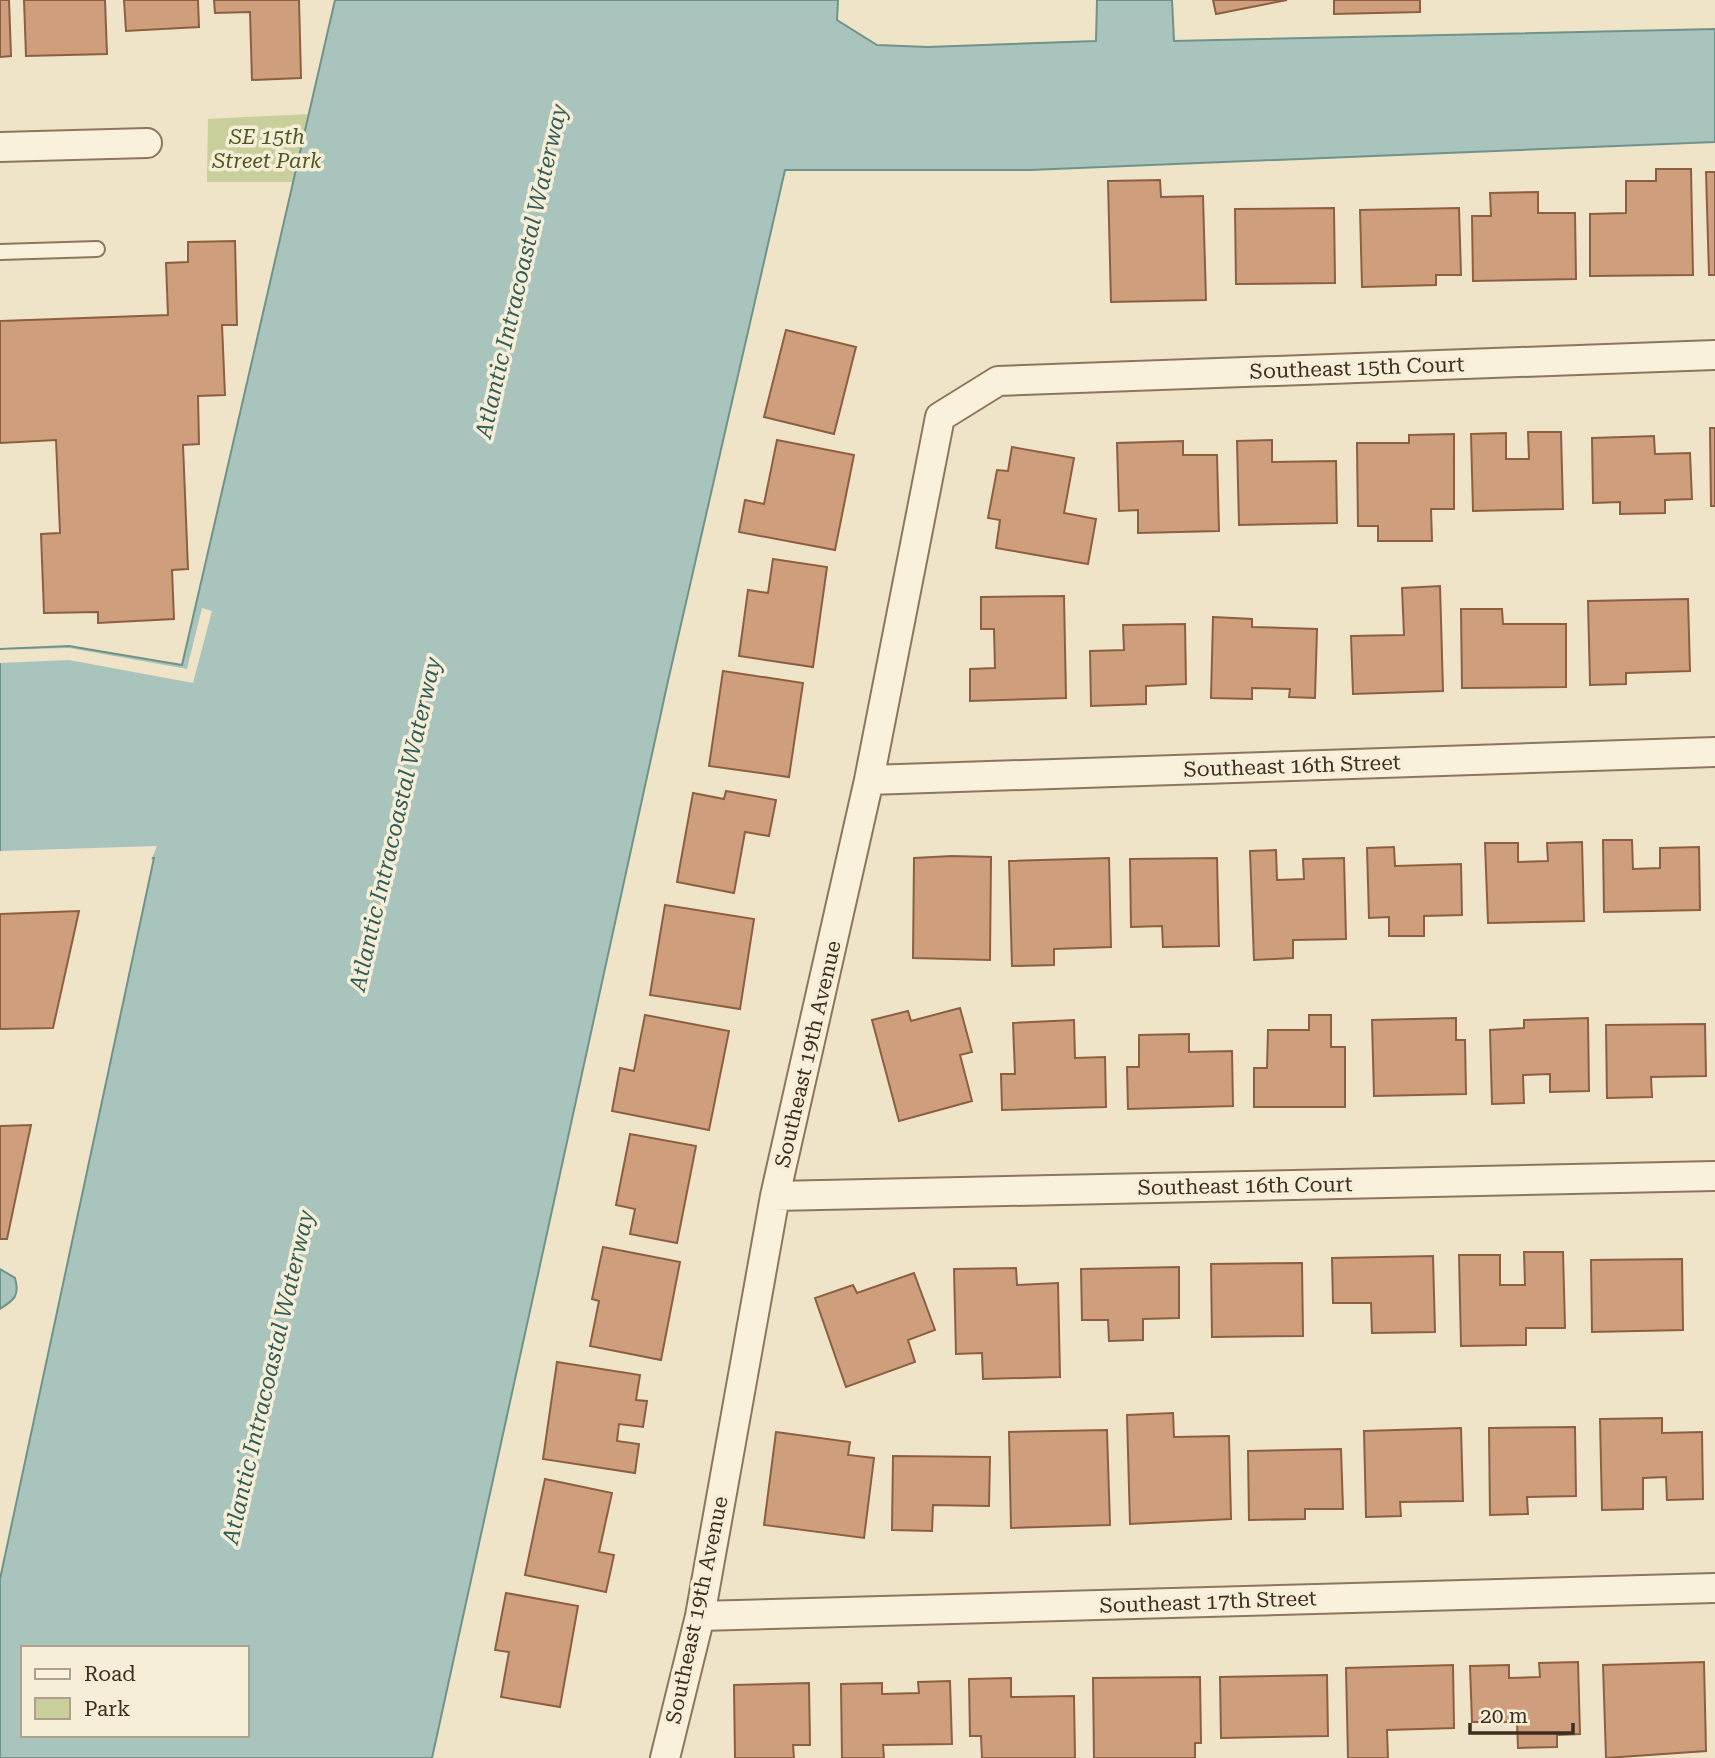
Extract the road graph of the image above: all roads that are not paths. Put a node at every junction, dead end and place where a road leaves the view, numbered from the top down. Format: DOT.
graph roads {
  1 [pos="147,143"];
  2 [pos="0,146"];
  3 [pos="97,249"];
  4 [pos="0,252"];
  5 [pos="1715,355"];
  6 [pos="998,381"];
  7 [pos="1715,752"];
  8 [pos="869,780"];
  9 [pos="1715,1176"];
  10 [pos="775,1196"];
  11 [pos="1715,1588"];
  12 [pos="700,1616"];
  13 [pos="664,1758"];
  1 -- 2 [label="street"];
  3 -- 4 [label="lane"];
  5 -- 6 [label="street, Southeast 15th Court"];
  6 -- 8 [label="street, Southeast 19th Avenue"];
  7 -- 8 [label="street, Southeast 16th Street"];
  8 -- 10 [label="street, Southeast 19th Avenue"];
  9 -- 10 [label="street, Southeast 16th Court"];
  10 -- 12 [label="street, Southeast 19th Avenue"];
  11 -- 12 [label="street, Southeast 17th Street"];
  12 -- 13 [label="street, Southeast 19th Avenue"];
}
